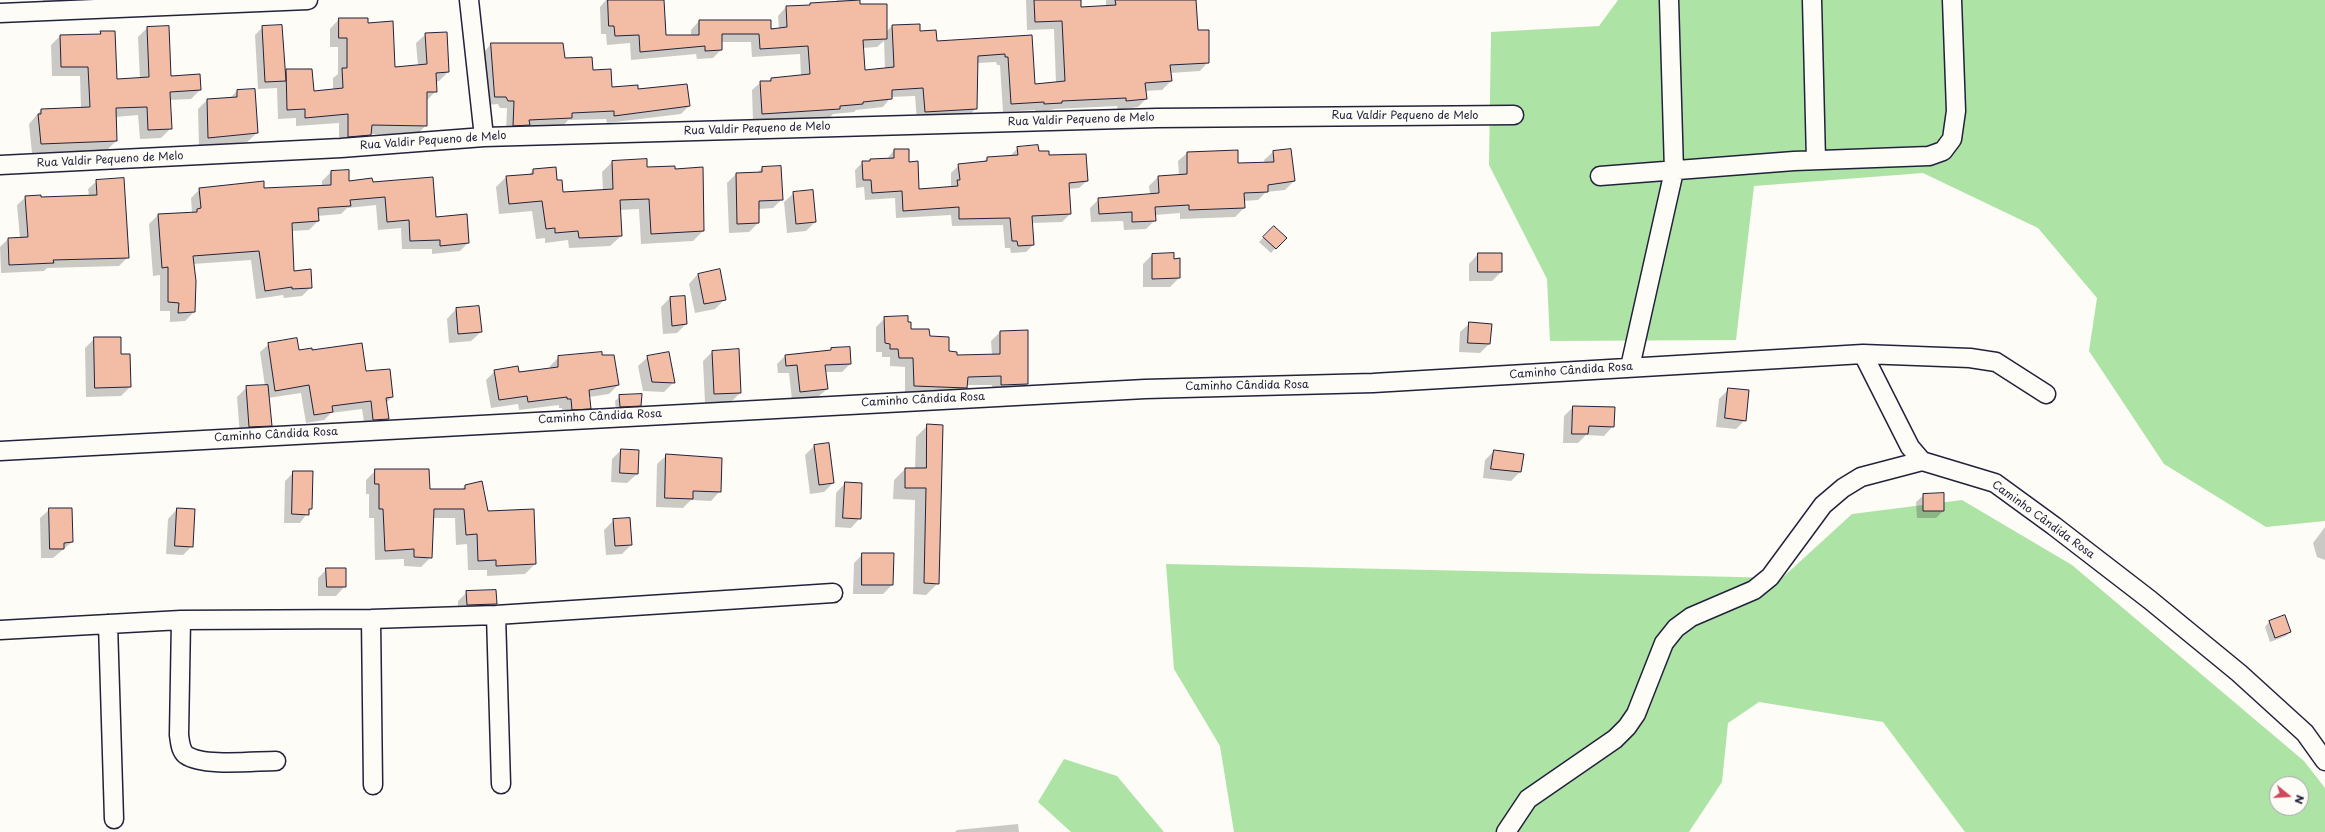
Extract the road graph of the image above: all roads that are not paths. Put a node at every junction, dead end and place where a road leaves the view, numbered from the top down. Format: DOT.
graph roads {
  1 [pos="308,0"];
  2 [pos="469,0"];
  3 [pos="1669,0"];
  4 [pos="1812,0"];
  5 [pos="1952,0"];
  6 [pos="0,13"];
  7 [pos="1514,115"];
  8 [pos="484,137"];
  9 [pos="1816,160"];
  10 [pos="0,165"];
  11 [pos="1674,170"];
  12 [pos="1600,176"];
  13 [pos="1863,354"];
  14 [pos="1630,367"];
  15 [pos="2046,394"];
  16 [pos="0,451"];
  17 [pos="1922,461"];
  18 [pos="833,593"];
  19 [pos="496,616"];
  20 [pos="371,619"];
  21 [pos="181,620"];
  22 [pos="108,624"];
  23 [pos="0,630"];
  24 [pos="276,761"];
  25 [pos="2325,761"];
  26 [pos="501,784"];
  27 [pos="373,785"];
  28 [pos="114,819"];
  29 [pos="1506,832"];
  1 -- 6 [label="street"];
  2 -- 8 [label="street"];
  3 -- 11 [label="street"];
  4 -- 9 [label="street"];
  5 -- 9 [label="street"];
  7 -- 8 [label="street, Rua Valdir Pequeno de Melo"];
  8 -- 10 [label="street, Rua Valdir Pequeno de Melo"];
  9 -- 11 [label="street"];
  11 -- 12 [label="street"];
  11 -- 14 [label="street"];
  13 -- 14 [label="street, Caminho Cândida Rosa"];
  13 -- 15 [label="street, Caminho Cândida Rosa"];
  13 -- 17 [label="street"];
  14 -- 16 [label="street, Caminho Cândida Rosa"];
  17 -- 25 [label="street, Caminho Cândida Rosa"];
  17 -- 29 [label="street"];
  18 -- 19 [label="street"];
  19 -- 20 [label="street"];
  19 -- 26 [label="street"];
  20 -- 21 [label="street"];
  20 -- 27 [label="street"];
  21 -- 22 [label="street"];
  21 -- 24 [label="street"];
  22 -- 23 [label="street"];
  22 -- 28 [label="street"];
}
